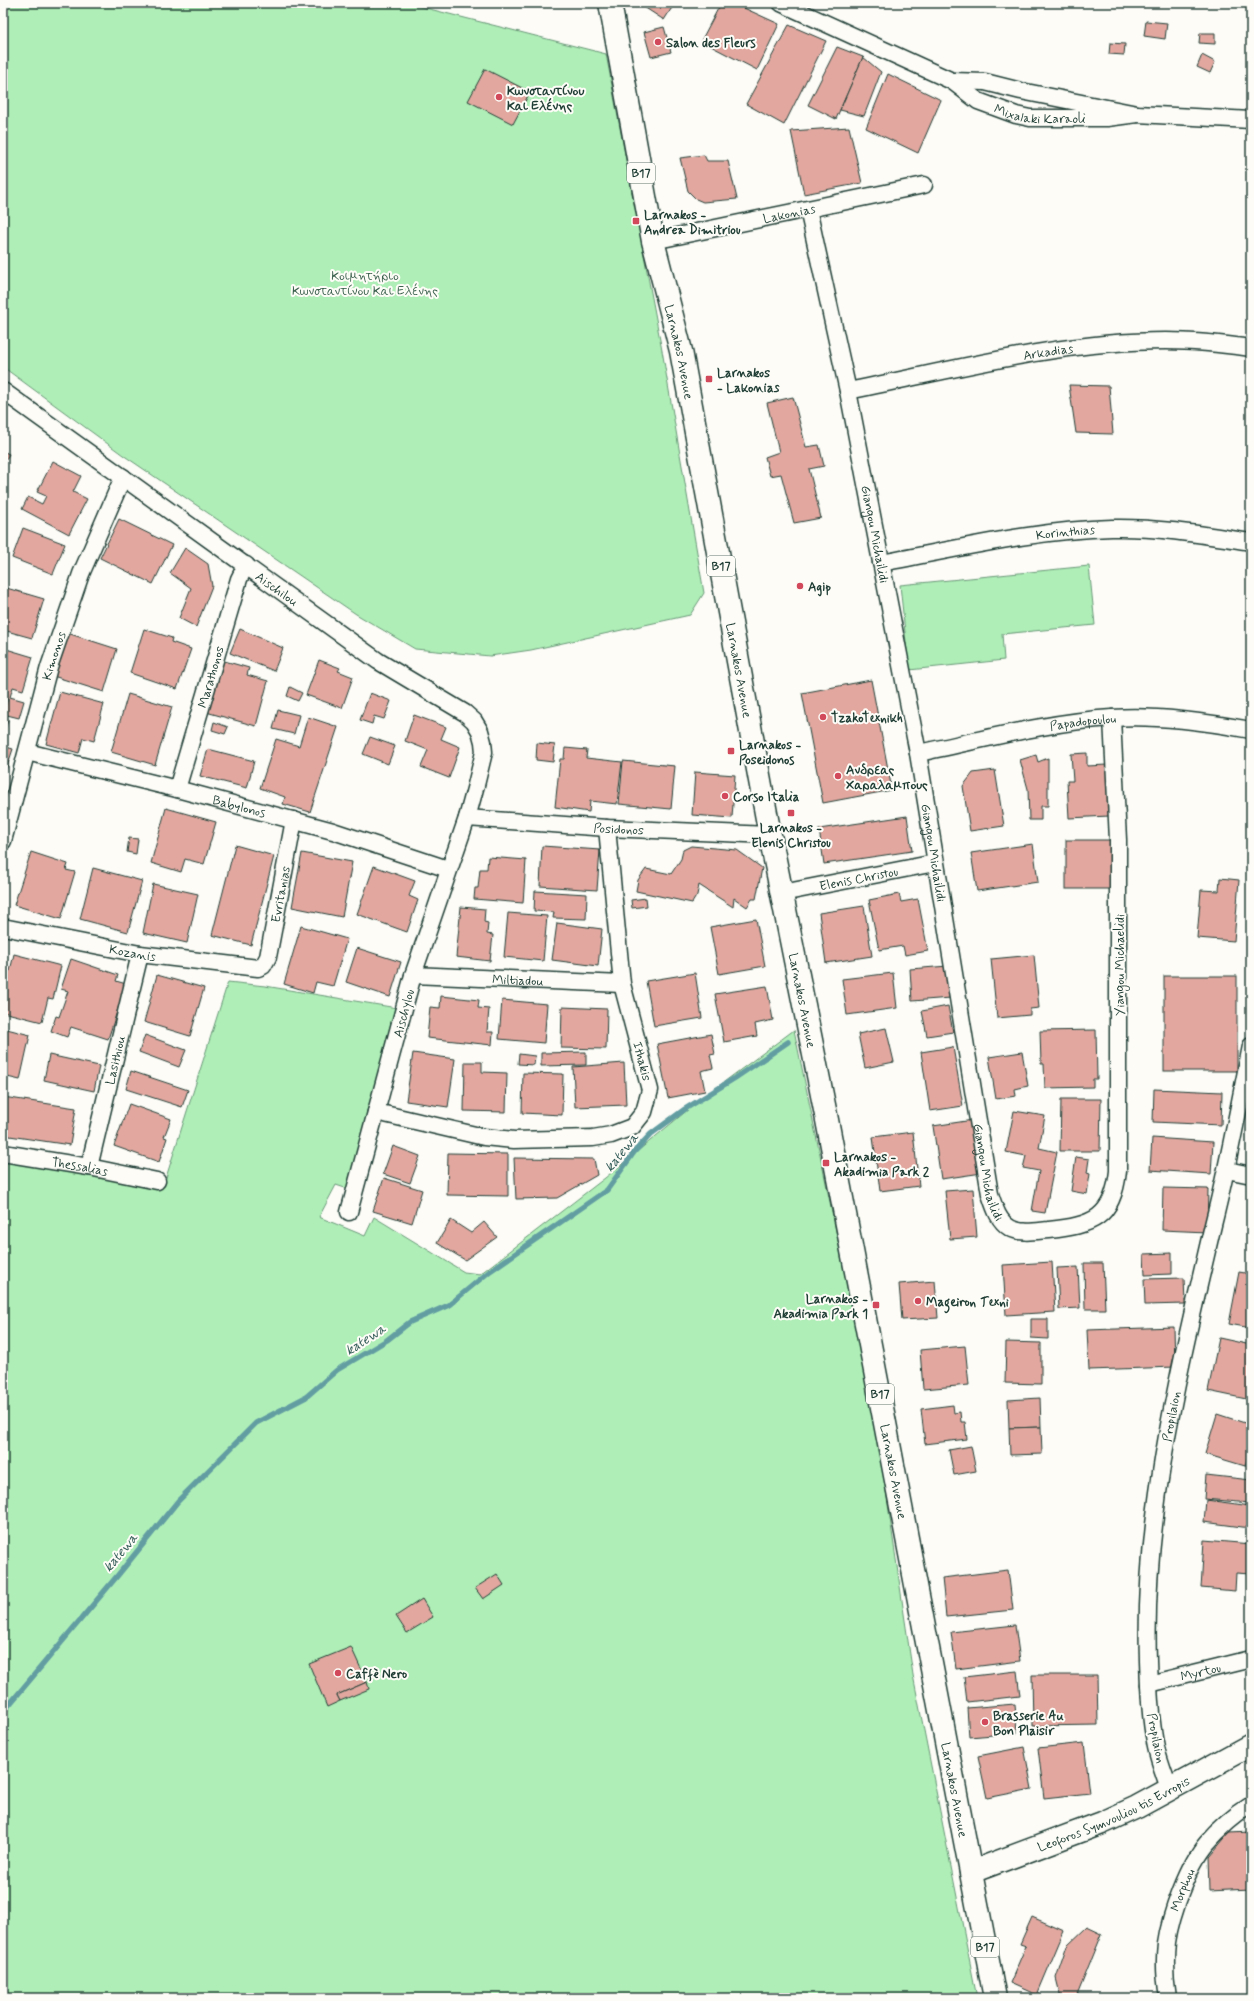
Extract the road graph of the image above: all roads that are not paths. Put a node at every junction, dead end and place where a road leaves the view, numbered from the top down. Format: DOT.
graph roads {
  1 [pos="610,3"];
  2 [pos="781,3"];
  3 [pos="952,81"];
  4 [pos="1022,91"];
  5 [pos="1136,114"];
  6 [pos="1016,115"];
  7 [pos="1251,120"];
  8 [pos="924,185"];
  9 [pos="808,209"];
  10 [pos="654,241"];
  11 [pos="1251,348"];
  12 [pos="3,391"];
  13 [pos="848,391"];
  14 [pos="123,477"];
  15 [pos="1251,542"];
  16 [pos="882,563"];
  17 [pos="246,565"];
  18 [pos="1112,718"];
  19 [pos="1251,730"];
  20 [pos="27,752"];
  21 [pos="918,753"];
  22 [pos="177,789"];
  23 [pos="467,818"];
  24 [pos="294,820"];
  25 [pos="607,828"];
  26 [pos="770,835"];
  27 [pos="3,841"];
  28 [pos="935,862"];
  29 [pos="448,869"];
  30 [pos="782,893"];
  31 [pos="3,927"];
  32 [pos="140,954"];
  33 [pos="263,966"];
  34 [pos="413,975"];
  35 [pos="622,984"];
  36 [pos="1251,1046"];
  37 [pos="376,1112"];
  38 [pos="3,1153"];
  39 [pos="89,1167"];
  40 [pos="1227,1170"];
  41 [pos="1251,1175"];
  42 [pos="156,1181"];
  43 [pos="1106,1209"];
  44 [pos="349,1212"];
  45 [pos="1251,1659"];
  46 [pos="1149,1684"];
  47 [pos="1251,1745"];
  48 [pos="1170,1790"];
  49 [pos="1251,1805"];
  50 [pos="971,1872"];
  51 [pos="995,1998"];
  52 [pos="1168,1998"];
  1 -- 10 [label="main road, Larnakos Avenue / B17"];
  2 -- 3 [label="street, Mixalaki Karaoli"];
  3 -- 4 [label="street, Mixalaki Karaoli"];
  3 -- 6 [label="street, Mixalaki Karaoli"];
  4 -- 5 [label="street, Mixalaki Karaoli"];
  4 -- 6 [label="street"];
  5 -- 6 [label="street, Mixalaki Karaoli"];
  5 -- 7 [label="street, Mixalaki Karaoli"];
  8 -- 9 [label="street, Lakonias"];
  9 -- 10 [label="street, Lakonias"];
  9 -- 13 [label="street, Giangou Michailidi"];
  10 -- 26 [label="main road, Larnakos Avenue / B17"];
  11 -- 13 [label="street, Arkadias"];
  12 -- 14 [label="street, Aischilou"];
  13 -- 16 [label="street, Giangou Michailidi"];
  14 -- 17 [label="street, Aischilou"];
  14 -- 20 [label="street, Kimonos"];
  15 -- 16 [label="street, Korinthias"];
  16 -- 21 [label="street, Giangou Michailidi"];
  17 -- 22 [label="street, Marathonos"];
  17 -- 23 [label="street, Aischilou"];
  18 -- 19 [label="street, Papadopoulou"];
  18 -- 21 [label="street, Papadopoulou"];
  18 -- 43 [label="street, Yiangou Michaelidi"];
  20 -- 22 [label="street, Babylonos"];
  20 -- 27 [label="street, Kimonos"];
  21 -- 28 [label="street, Giangou Michailidi"];
  22 -- 24 [label="street, Babylonos"];
  23 -- 25 [label="street, Posidonos"];
  23 -- 29 [label="street, Aischylou"];
  24 -- 29 [label="street, Babylonos"];
  24 -- 33 [label="street, Evritanias"];
  25 -- 26 [label="street, Posidonos"];
  25 -- 35 [label="street, Ithakis"];
  26 -- 30 [label="main road, Larnakos Avenue / B17"];
  28 -- 30 [label="street, Elenis Christou"];
  28 -- 43 [label="street, Giangou Michailidi"];
  29 -- 34 [label="street, Aischylou"];
  30 -- 50 [label="main road, Larnakos Avenue / B17"];
  31 -- 32 [label="street, Kozanis"];
  32 -- 33 [label="street, Kozanis"];
  32 -- 39 [label="street, Lasithiou"];
  34 -- 35 [label="street, Miltiadou"];
  34 -- 37 [label="street, Aischylou"];
  35 -- 37 [label="street, Ithakis"];
  36 -- 40 [label="street, Propilaion"];
  37 -- 44 [label="street, Aischylou"];
  38 -- 39 [label="street, Thessalias"];
  39 -- 42 [label="street, Thessalias"];
  40 -- 41 [label="street"];
  40 -- 46 [label="street, Propilaion"];
  45 -- 46 [label="street, Myrtou"];
  46 -- 48 [label="street, Propilaion"];
  47 -- 48 [label="main road, Leoforos Symvouliou tis Evropis"];
  48 -- 50 [label="main road, Leoforos Symvouliou tis Evropis"];
  49 -- 52 [label="street, Morphou"];
  50 -- 51 [label="main road, Larnakos Avenue / B17"];
}
